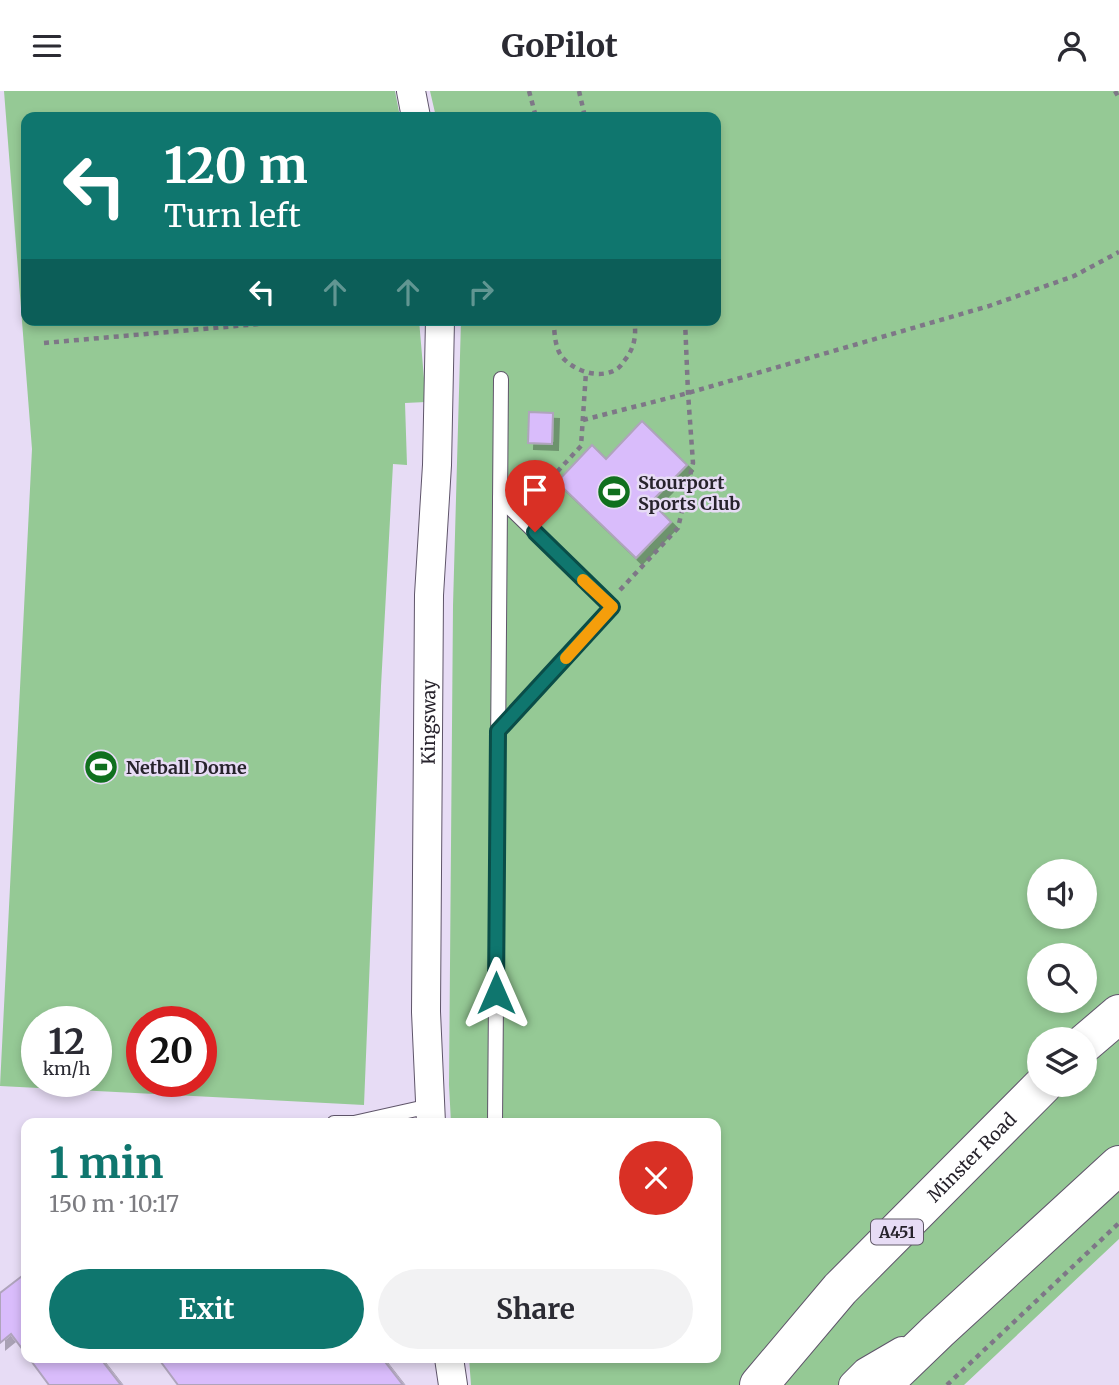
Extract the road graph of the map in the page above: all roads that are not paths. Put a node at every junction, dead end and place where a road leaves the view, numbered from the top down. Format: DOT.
graph roads {
  1 [pos="411,91"];
  2 [pos="415,112"];
  3 [pos="440,326"];
  4 [pos="501,379"];
  5 [pos="500,498"];
  6 [pos="498,731"];
  7 [pos="1119,1014"];
  8 [pos="1097,1033"];
  9 [pos="1031,1097"];
  10 [pos="430,1115"];
  11 [pos="402,1118"];
  12 [pos="495,1118"];
  13 [pos="1119,1165"];
  14 [pos="938,1331"];
  15 [pos="450,1363"];
  16 [pos="453,1385"];
  17 [pos="759,1385"];
  18 [pos="853,1385"];
  19 [pos="882,1385"];
  1 -- 2 [label="street"];
  3 -- 10 [label="street, Kingsway"];
  4 -- 5 [label="lane"];
  5 -- 6 [label="lane"];
  5 -- 6 [label="lane"];
  6 -- 12 [label="lane"];
  7 -- 8 [label="main road"];
  9 -- 17 [label="main road, Minster Road / A451"];
  10 -- 11 [label="lane"];
  13 -- 14 [label="main road"];
  14 -- 18 [label="street"];
  14 -- 19 [label="main road"];
  15 -- 16 [label="street"];
}
